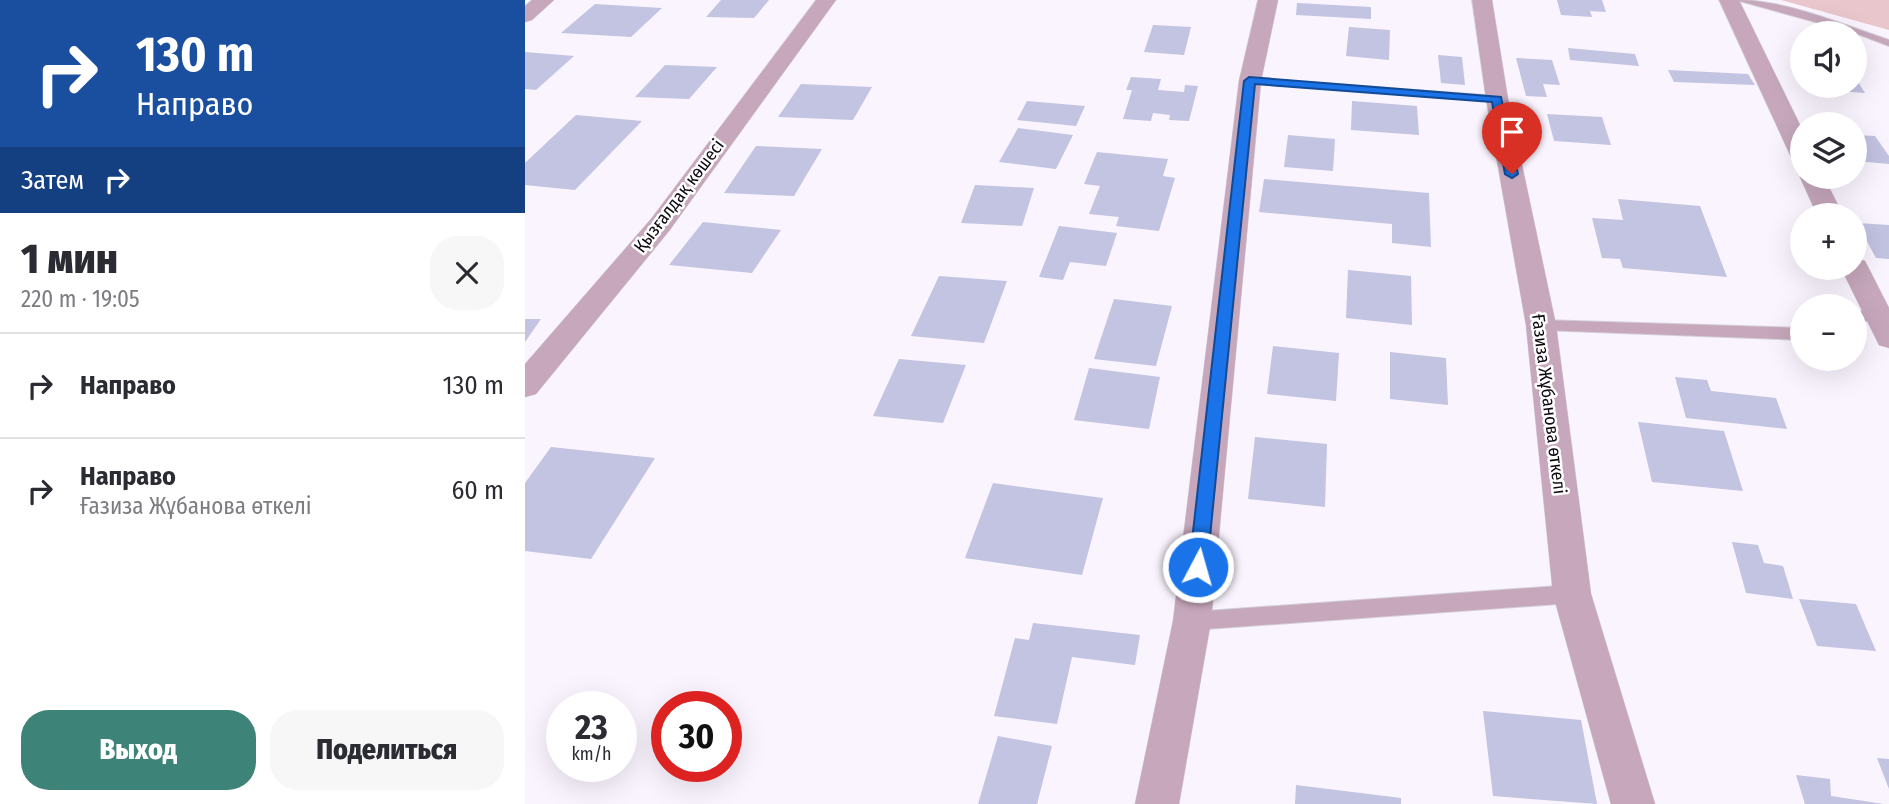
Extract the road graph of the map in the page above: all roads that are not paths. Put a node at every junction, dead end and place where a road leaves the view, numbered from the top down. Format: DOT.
graph roads {
  1 [pos="544,0"];
  2 [pos="826,0"];
  3 [pos="1268,0"];
  4 [pos="1482,0"];
  5 [pos="1729,0"];
  6 [pos="1741,0"];
  7 [pos="525,16"];
  8 [pos="1889,43"];
  9 [pos="1249,81"];
  10 [pos="1497,99"];
  11 [pos="1790,129"];
  12 [pos="1860,280"];
  13 [pos="1873,315"];
  14 [pos="1541,325"];
  15 [pos="1790,334"];
  16 [pos="1889,337"];
  17 [pos="525,385"];
  18 [pos="1572,594"];
  19 [pos="1192,621"];
  20 [pos="1157,804"];
  21 [pos="1633,804"];
  1 -- 7 [label="street"];
  2 -- 17 [label="street, Қызғалдақ көшесі"];
  3 -- 9 [label="street"];
  4 -- 10 [label="street, Ғазиза Жұбанова өткелі"];
  5 -- 11 [label="street"];
  6 -- 8 [label="lane"];
  9 -- 10 [label="lane"];
  9 -- 19 [label="street"];
  10 -- 14 [label="street, Ғазиза Жұбанова өткелі"];
  12 -- 13 [label="street"];
  13 -- 16 [label="street"];
  14 -- 15 [label="lane"];
  14 -- 18 [label="street, Ғазиза Жұбанова өткелі"];
  18 -- 19 [label="lane"];
  18 -- 21 [label="street, Ғазиза Жұбанова өткелі"];
  19 -- 20 [label="street"];
}
